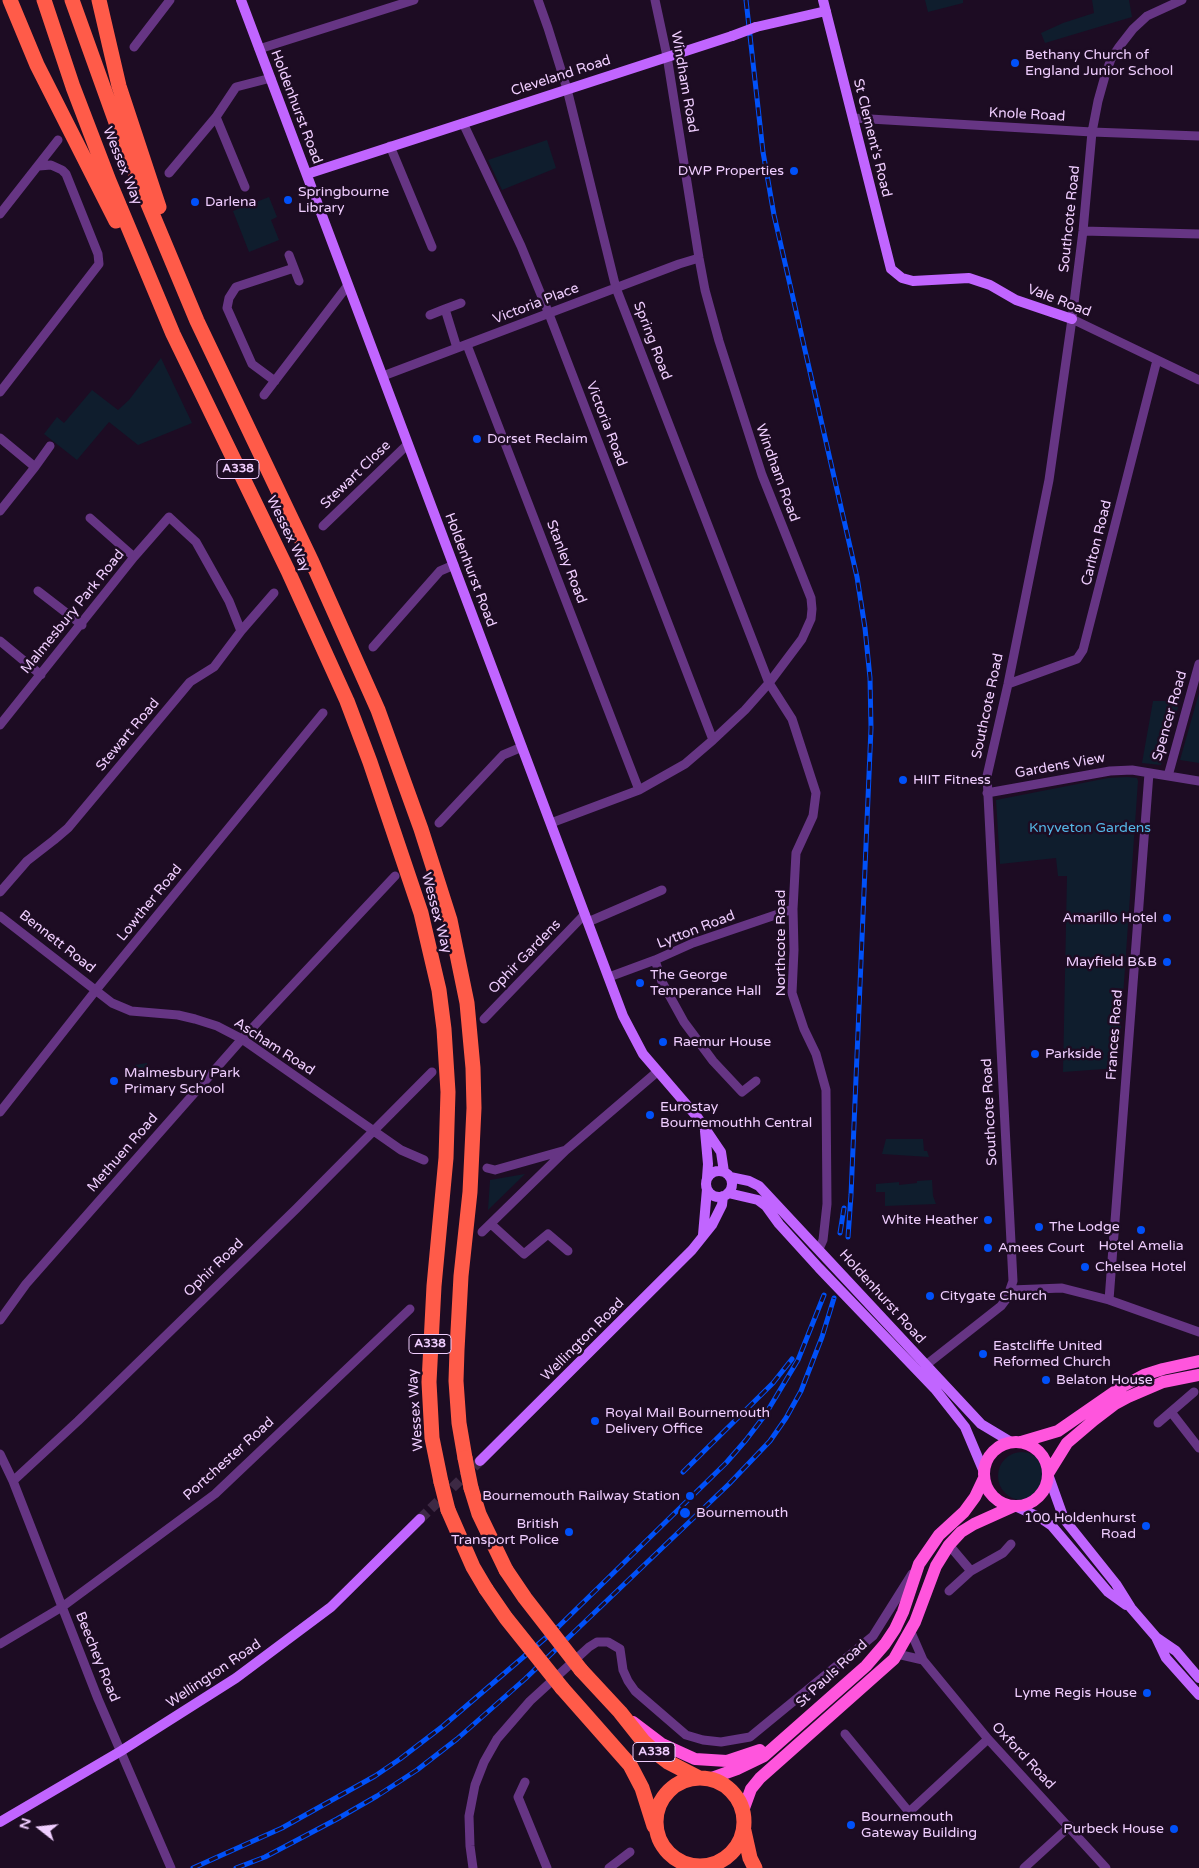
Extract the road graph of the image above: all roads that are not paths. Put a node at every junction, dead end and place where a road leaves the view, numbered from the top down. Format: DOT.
graph roads {
  1 [pos="10,0"];
  2 [pos="44,0"];
  3 [pos="72,0"];
  4 [pos="99,0"];
  5 [pos="170,0"];
  6 [pos="241,0"];
  7 [pos="414,0"];
  8 [pos="538,0"];
  9 [pos="655,0"];
  10 [pos="823,0"];
  11 [pos="1182,0"];
  12 [pos="826,11"];
  13 [pos="134,47"];
  14 [pos="259,48"];
  15 [pos="667,56"];
  16 [pos="270,78"];
  17 [pos="567,89"];
  18 [pos="216,118"];
  19 [pos="853,118"];
  20 [pos="463,123"];
  21 [pos="1092,132"];
  22 [pos="1199,136"];
  23 [pos="58,140"];
  24 [pos="390,146"];
  25 [pos="39,166"];
  26 [pos="169,173"];
  27 [pos="307,174"];
  28 [pos="245,187"];
  29 [pos="0,214"];
  30 [pos="1083,231"];
  31 [pos="1199,234"];
  32 [pos="432,247"];
  33 [pos="289,255"];
  34 [pos="699,258"];
  35 [pos="294,268"];
  36 [pos="902,278"];
  37 [pos="299,282"];
  38 [pos="348,285"];
  39 [pos="616,288"];
  40 [pos="461,303"];
  41 [pos="445,309"];
  42 [pos="549,314"];
  43 [pos="430,315"];
  44 [pos="1072,320"];
  45 [pos="197,321"];
  46 [pos="173,334"];
  47 [pos="462,346"];
  48 [pos="1157,360"];
  49 [pos="383,376"];
  50 [pos="1199,380"];
  51 [pos="275,381"];
  52 [pos="0,392"];
  53 [pos="264,396"];
  54 [pos="0,438"];
  55 [pos="408,444"];
  56 [pos="50,446"];
  57 [pos="35,467"];
  58 [pos="0,511"];
  59 [pos="90,518"];
  60 [pos="323,526"];
  61 [pos="134,557"];
  62 [pos="454,565"];
  63 [pos="38,591"];
  64 [pos="274,593"];
  65 [pos="82,625"];
  66 [pos="241,631"];
  67 [pos="0,641"];
  68 [pos="373,646"];
  69 [pos="1199,664"];
  70 [pos="40,675"];
  71 [pos="769,684"];
  72 [pos="1008,684"];
  73 [pos="323,713"];
  74 [pos="0,725"];
  75 [pos="713,740"];
  76 [pos="522,747"];
  77 [pos="1149,773"];
  78 [pos="1168,776"];
  79 [pos="1199,781"];
  80 [pos="639,790"];
  81 [pos="987,793"];
  82 [pos="439,823"];
  83 [pos="551,823"];
  84 [pos="395,876"];
  85 [pos="662,890"];
  86 [pos="0,892"];
  87 [pos="793,909"];
  88 [pos="0,916"];
  89 [pos="587,918"];
  90 [pos="654,960"];
  91 [pos="609,977"];
  92 [pos="96,990"];
  93 [pos="484,1019"];
  94 [pos="242,1039"];
  95 [pos="432,1072"];
  96 [pos="657,1072"];
  97 [pos="756,1081"];
  98 [pos="0,1112"];
  99 [pos="372,1130"];
  100 [pos="705,1131"];
  101 [pos="566,1150"];
  102 [pos="424,1160"];
  103 [pos="487,1168"];
  104 [pos="727,1174"];
  105 [pos="707,1178"];
  106 [pos="707,1189"];
  107 [pos="726,1195"];
  108 [pos="492,1224"];
  109 [pos="482,1232"];
  110 [pos="703,1236"];
  111 [pos="822,1248"];
  112 [pos="568,1251"];
  113 [pos="1011,1290"];
  114 [pos="1109,1300"];
  115 [pos="410,1310"];
  116 [pos="0,1320"];
  117 [pos="1199,1332"];
  118 [pos="1199,1361"];
  119 [pos="926,1365"];
  120 [pos="1199,1375"];
  121 [pos="1194,1392"];
  122 [pos="1171,1412"];
  123 [pos="1158,1423"];
  124 [pos="1016,1442"];
  125 [pos="1199,1448"];
  126 [pos="0,1454"];
  127 [pos="480,1461"];
  128 [pos="1048,1474"];
  129 [pos="984,1475"];
  130 [pos="13,1481"];
  131 [pos="1016,1507"];
  132 [pos="420,1519"];
  133 [pos="1011,1544"];
  134 [pos="950,1545"];
  135 [pos="919,1564"];
  136 [pos="971,1571"];
  137 [pos="949,1590"];
  138 [pos="62,1607"];
  139 [pos="1131,1608"];
  140 [pos="910,1630"];
  141 [pos="1156,1637"];
  142 [pos="0,1644"];
  143 [pos="897,1654"];
  144 [pos="923,1660"];
  145 [pos="1199,1678"];
  146 [pos="1199,1695"];
  147 [pos="620,1712"];
  148 [pos="845,1734"];
  149 [pos="786,1736"];
  150 [pos="988,1739"];
  151 [pos="121,1751"];
  152 [pos="704,1778"];
  153 [pos="525,1782"];
  154 [pos="743,1811"];
  155 [pos="0,1822"];
  156 [pos="1070,1826"];
  157 [pos="744,1831"];
  158 [pos="659,1839"];
  159 [pos="630,1852"];
  160 [pos="171,1868"];
  161 [pos="473,1868"];
  162 [pos="547,1868"];
  163 [pos="609,1868"];
  164 [pos="702,1868"];
  165 [pos="755,1868"];
  166 [pos="1024,1868"];
  167 [pos="1106,1868"];
  1 -- 46 [label="highway"];
  2 -- 46 [label="highway, Wessex Way / A338"];
  3 -- 45 [label="highway, Wessex Way / A338"];
  4 -- 45 [label="highway"];
  5 -- 13 [label="street"];
  6 -- 14 [label="street, Holdenhurst Road"];
  7 -- 14 [label="street"];
  8 -- 17 [label="street, Spring Road"];
  9 -- 15 [label="street, Windham Road"];
  10 -- 12 [label="street, St Clement's Road"];
  11 -- 21 [label="street, Southcote Road"];
  12 -- 15 [label="street, Cleveland Road, bridge"];
  12 -- 19 [label="street, St Clement's Road"];
  14 -- 16 [label="street, Holdenhurst Road"];
  15 -- 17 [label="street, Cleveland Road"];
  15 -- 34 [label="street, Windham Road"];
  16 -- 18 [label="street"];
  16 -- 27 [label="street, Holdenhurst Road"];
  17 -- 20 [label="street, Cleveland Road"];
  17 -- 39 [label="street, Spring Road"];
  18 -- 26 [label="street"];
  18 -- 28 [label="street"];
  19 -- 21 [label="street, Knole Road"];
  19 -- 36 [label="street, St Clement's Road"];
  20 -- 24 [label="street, Cleveland Road"];
  20 -- 42 [label="street, Victoria Road"];
  21 -- 22 [label="street, Knole Road"];
  21 -- 30 [label="street, Southcote Road"];
  23 -- 25 [label="street"];
  24 -- 27 [label="street, Cleveland Road"];
  24 -- 32 [label="street"];
  25 -- 29 [label="street"];
  25 -- 52 [label="street"];
  27 -- 38 [label="street, Holdenhurst Road"];
  30 -- 31 [label="street"];
  30 -- 44 [label="street, Southcote Road"];
  33 -- 35 [label="street"];
  34 -- 39 [label="street, Victoria Place"];
  34 -- 71 [label="street, Windham Road"];
  35 -- 37 [label="street"];
  35 -- 51 [label="street"];
  36 -- 44 [label="street, Vale Road"];
  38 -- 49 [label="street, Holdenhurst Road"];
  38 -- 51 [label="street"];
  39 -- 42 [label="street, Victoria Place"];
  39 -- 71 [label="street, Spring Road"];
  40 -- 41 [label="street"];
  41 -- 43 [label="street"];
  41 -- 47 [label="street, Stanley Road"];
  42 -- 47 [label="street, Victoria Place"];
  42 -- 75 [label="street, Victoria Road"];
  44 -- 48 [label="street, Vale Road"];
  44 -- 72 [label="street, Southcote Road"];
  45 -- 147 [label="highway, Wessex Way / A338, bridge"];
  46 -- 158 [label="highway, Wessex Way / A338, bridge"];
  47 -- 49 [label="street, Victoria Place"];
  47 -- 80 [label="street, Stanley Road"];
  48 -- 50 [label="street, Vale Road"];
  48 -- 72 [label="street, Carlton Road"];
  49 -- 55 [label="street, Holdenhurst Road"];
  51 -- 53 [label="street"];
  54 -- 57 [label="street"];
  55 -- 60 [label="street, Stewart Close"];
  55 -- 62 [label="street, Holdenhurst Road"];
  56 -- 57 [label="street"];
  57 -- 58 [label="street"];
  59 -- 61 [label="street"];
  61 -- 65 [label="street, Malmesbury Park Road"];
  61 -- 66 [label="street, Malmesbury Park Road"];
  62 -- 68 [label="street"];
  62 -- 76 [label="street, Holdenhurst Road"];
  63 -- 65 [label="street"];
  64 -- 66 [label="street, Stewart Road"];
  65 -- 70 [label="street, Malmesbury Park Road"];
  66 -- 86 [label="street, Stewart Road"];
  67 -- 70 [label="street"];
  69 -- 78 [label="street, Spencer Road"];
  70 -- 74 [label="street, Malmesbury Park Road"];
  71 -- 75 [label="street, Windham Road"];
  71 -- 87 [label="street, Northcote Road"];
  72 -- 81 [label="street, Southcote Road"];
  73 -- 92 [label="street, Lowther Road"];
  75 -- 80 [label="street, Windham Road"];
  76 -- 82 [label="street"];
  76 -- 83 [label="street, Holdenhurst Road"];
  77 -- 78 [label="street, Gardens View"];
  77 -- 81 [label="street, Gardens View"];
  77 -- 114 [label="street, Frances Road"];
  78 -- 79 [label="street, Gardens View"];
  80 -- 83 [label="street, Windham Road"];
  81 -- 113 [label="street, Southcote Road"];
  83 -- 89 [label="street, Holdenhurst Road"];
  84 -- 94 [label="street, Methuen Road"];
  85 -- 89 [label="street"];
  87 -- 90 [label="street, Lytton Road"];
  87 -- 111 [label="street, Northcote Road"];
  88 -- 92 [label="street, Bennett Road"];
  89 -- 91 [label="street, Holdenhurst Road"];
  89 -- 93 [label="street, Ophir Gardens"];
  90 -- 91 [label="street, Lytton Road"];
  90 -- 97 [label="street"];
  91 -- 96 [label="street, Holdenhurst Road"];
  92 -- 94 [label="street, Ascham Road"];
  92 -- 98 [label="street, Lowther Road"];
  94 -- 99 [label="street, Ascham Road"];
  94 -- 116 [label="street, Methuen Road"];
  95 -- 99 [label="street, Ophir Road"];
  96 -- 100 [label="street, Holdenhurst Road"];
  96 -- 101 [label="street"];
  99 -- 102 [label="street, Ascham Road"];
  99 -- 130 [label="street, Ophir Road"];
  100 -- 104 [label="street, Holdenhurst Road"];
  100 -- 105 [label="street, Holdenhurst Road"];
  101 -- 103 [label="street"];
  101 -- 108 [label="street"];
  104 -- 105 [label="street"];
  104 -- 107 [label="street, Holdenhurst Road"];
  104 -- 111 [label="street, Holdenhurst Road"];
  105 -- 106 [label="street, Holdenhurst Road"];
  106 -- 107 [label="street, Holdenhurst Road"];
  106 -- 110 [label="street"];
  107 -- 110 [label="street, Wellington Road"];
  107 -- 129 [label="street, Holdenhurst Road"];
  108 -- 109 [label="street"];
  108 -- 112 [label="street"];
  110 -- 127 [label="street, Wellington Road"];
  111 -- 119 [label="street, Holdenhurst Road"];
  113 -- 114 [label="street"];
  113 -- 119 [label="street"];
  114 -- 117 [label="street"];
  115 -- 138 [label="street, Portchester Road"];
  118 -- 124 [label="main road"];
  119 -- 124 [label="street, Holdenhurst Road"];
  120 -- 128 [label="main road"];
  121 -- 122 [label="street"];
  122 -- 123 [label="street"];
  122 -- 125 [label="street"];
  124 -- 128 [label="main road"];
  124 -- 129 [label="main road"];
  126 -- 130 [label="street, Beechey Road"];
  128 -- 131 [label="main road"];
  128 -- 139 [label="street"];
  129 -- 131 [label="main road"];
  129 -- 135 [label="main road, St Pauls Road"];
  130 -- 138 [label="street, Beechey Road"];
  131 -- 134 [label="main road"];
  131 -- 139 [label="street"];
  132 -- 151 [label="street, Wellington Road"];
  133 -- 136 [label="street"];
  134 -- 136 [label="street"];
  134 -- 140 [label="main road"];
  135 -- 149 [label="main road, St Pauls Road"];
  135 -- 161 [label="street"];
  136 -- 137 [label="street"];
  138 -- 142 [label="street, Portchester Road"];
  138 -- 151 [label="street, Beechey Road"];
  139 -- 141 [label="street"];
  140 -- 143 [label="main road"];
  140 -- 144 [label="street, Oxford Road"];
  141 -- 145 [label="street"];
  141 -- 146 [label="street"];
  143 -- 144 [label="street"];
  143 -- 154 [label="main road"];
  144 -- 150 [label="street, Oxford Road"];
  147 -- 149 [label="main road"];
  147 -- 152 [label="highway, Wessex Way / A338"];
  148 -- 150 [label="street"];
  149 -- 152 [label="main road, St Pauls Road"];
  150 -- 156 [label="street, Oxford Road"];
  151 -- 155 [label="street, Wellington Road"];
  151 -- 160 [label="street, Beechey Road"];
  152 -- 154 [label="highway"];
  152 -- 158 [label="highway"];
  153 -- 162 [label="street"];
  154 -- 157 [label="highway"];
  156 -- 166 [label="street"];
  156 -- 167 [label="street, Oxford Road"];
  157 -- 164 [label="highway"];
  157 -- 165 [label="highway"];
  158 -- 164 [label="highway"];
  159 -- 163 [label="street"];
}
